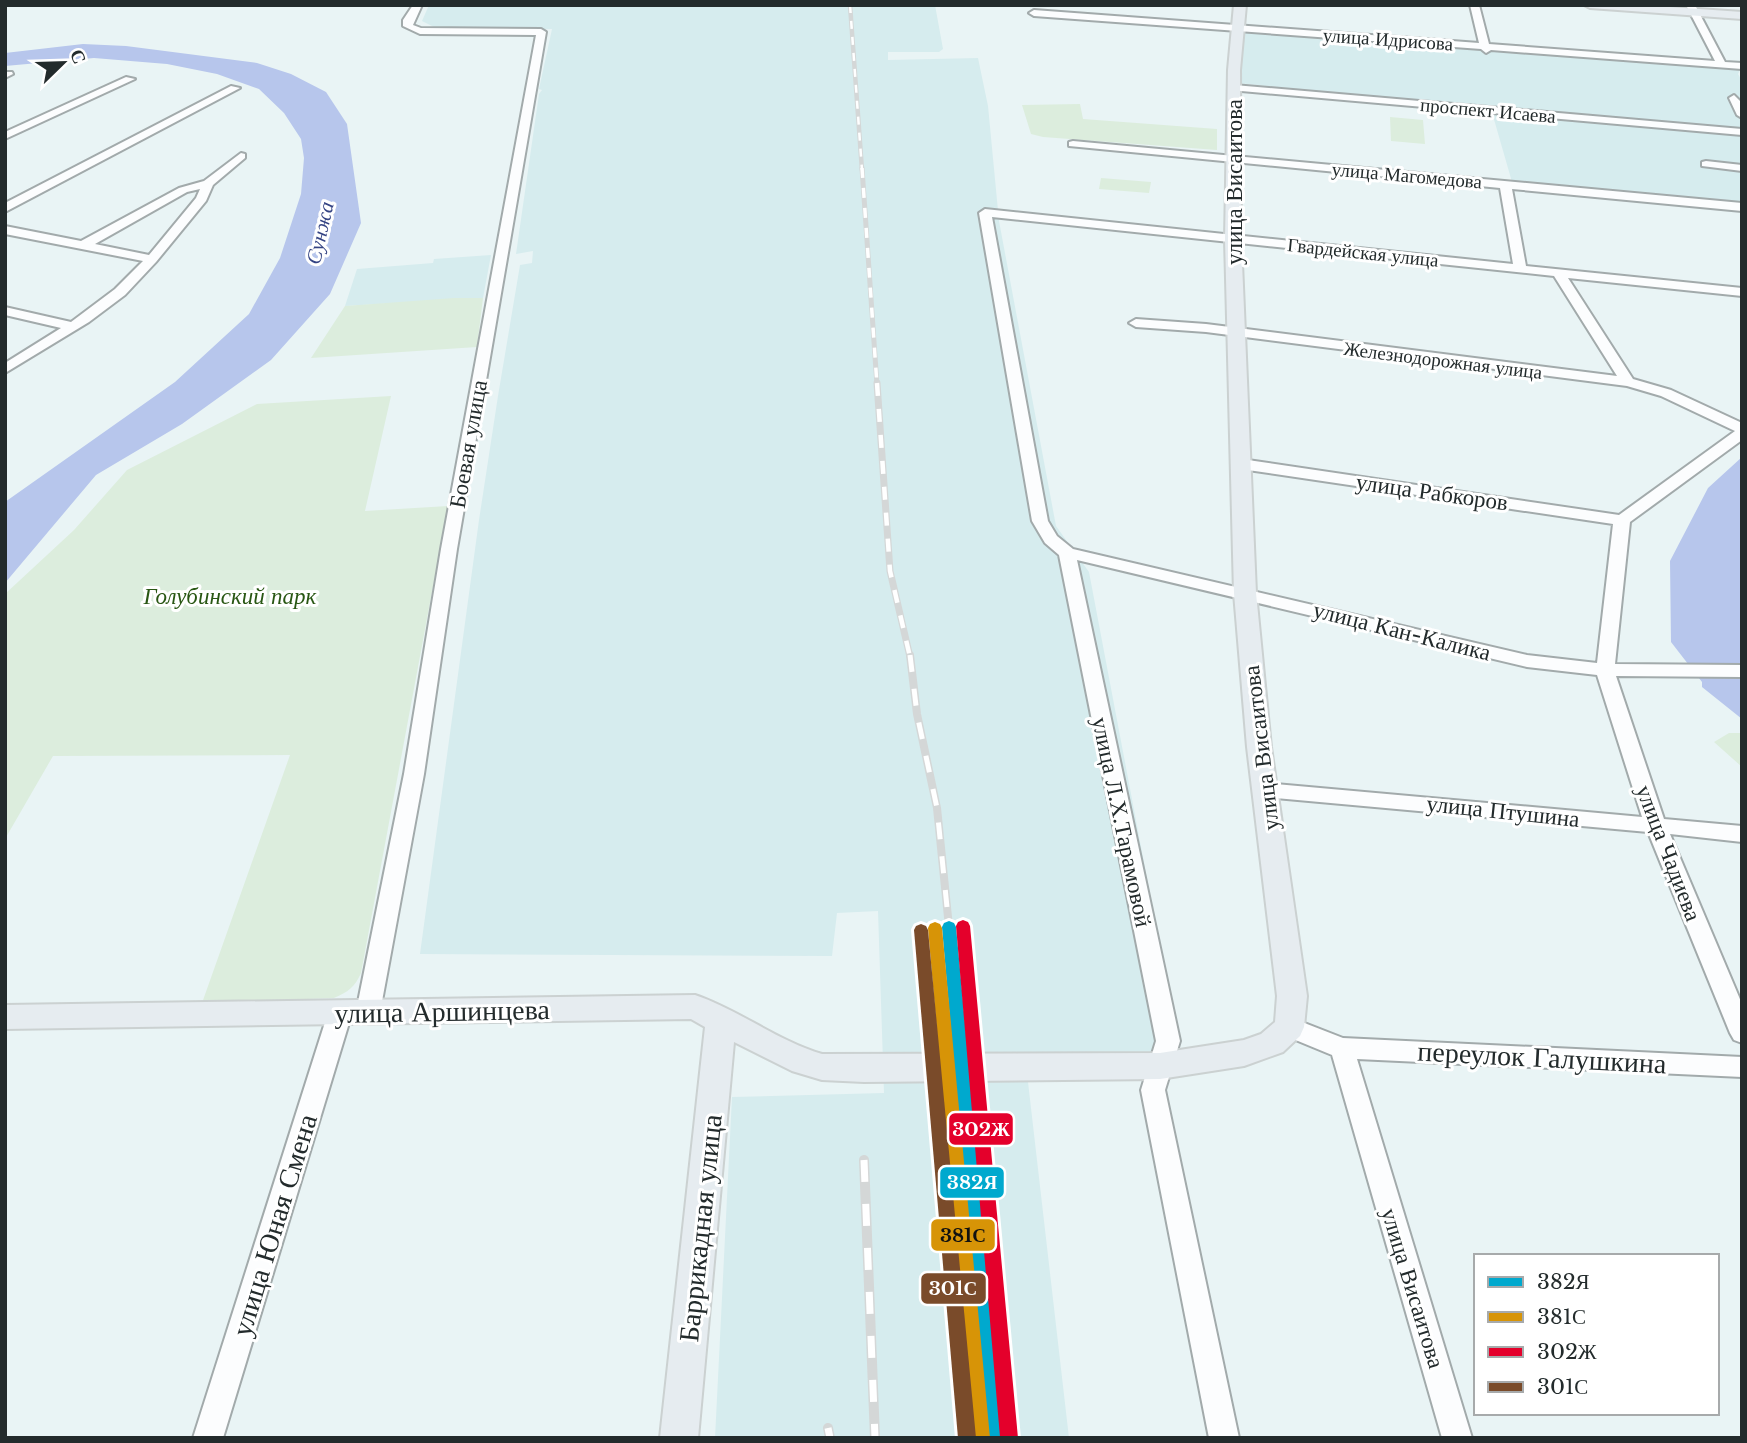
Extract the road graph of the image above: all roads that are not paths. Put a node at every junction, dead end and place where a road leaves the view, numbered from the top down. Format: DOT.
graph roads {
  1 [pos="418,5"];
  2 [pos="1240,5"];
  3 [pos="1474,5"];
  4 [pos="1590,5"];
  5 [pos="1692,9"];
  6 [pos="1034,13"];
  7 [pos="1742,16"];
  8 [pos="1238,28"];
  9 [pos="1485,48"];
  10 [pos="1722,65"];
  11 [pos="1742,66"];
  12 [pos="130,79"];
  13 [pos="236,88"];
  14 [pos="1234,88"];
  15 [pos="1734,98"];
  16 [pos="1742,115"];
  17 [pos="1742,132"];
  18 [pos="5,136"];
  19 [pos="1073,144"];
  20 [pos="241,156"];
  21 [pos="1233,159"];
  22 [pos="1706,164"];
  23 [pos="1742,168"];
  24 [pos="208,183"];
  25 [pos="1505,184"];
  26 [pos="1742,206"];
  27 [pos="5,208"];
  28 [pos="5,230"];
  29 [pos="1233,239"];
  30 [pos="82,246"];
  31 [pos="152,259"];
  32 [pos="1520,268"];
  33 [pos="1559,272"];
  34 [pos="1742,292"];
  35 [pos="5,311"];
  36 [pos="1136,323"];
  37 [pos="72,326"];
  38 [pos="1237,332"];
  39 [pos="5,369"];
  40 [pos="1628,382"];
  41 [pos="1742,431"];
  42 [pos="1241,464"];
  43 [pos="1622,520"];
  44 [pos="1067,553"];
  45 [pos="1245,593"];
  46 [pos="1605,670"];
  47 [pos="1742,671"];
  48 [pos="1265,790"];
  49 [pos="1656,827"];
  50 [pos="1742,834"];
  51 [pos="354,1013"];
  52 [pos="5,1017"];
  53 [pos="721,1019"];
  54 [pos="1289,1027"];
  55 [pos="1742,1033"];
  56 [pos="1342,1048"];
  57 [pos="1160,1066"];
  58 [pos="1742,1067"];
  59 [pos="208,1438"];
  60 [pos="678,1438"];
  61 [pos="1224,1438"];
  62 [pos="1457,1438"];
  1 -- 51 [label="street, Боевая улица"];
  2 -- 8 [label="main road, улица Висаитова"];
  3 -- 9 [label="street"];
  4 -- 5 [label="main road"];
  5 -- 7 [label="main road"];
  5 -- 10 [label="street"];
  6 -- 8 [label="street, улица Идрисова"];
  8 -- 9 [label="street, улица Идрисова"];
  8 -- 14 [label="main road, улица Висаитова"];
  9 -- 10 [label="street, улица Идрисова"];
  10 -- 11 [label="street, улица Идрисова"];
  12 -- 18 [label="street"];
  13 -- 27 [label="street"];
  14 -- 17 [label="street, проспект Исаева"];
  14 -- 21 [label="main road, улица Висаитова"];
  15 -- 16 [label="street"];
  19 -- 21 [label="street, улица Магомедова"];
  20 -- 24 [label="street"];
  21 -- 25 [label="street, улица Магомедова"];
  21 -- 29 [label="main road, улица Висаитова"];
  22 -- 23 [label="street"];
  24 -- 30 [label="street"];
  24 -- 31 [label="street"];
  25 -- 26 [label="street, улица Магомедова"];
  25 -- 32 [label="street"];
  28 -- 30 [label="street"];
  29 -- 32 [label="street, Гвардейская улица"];
  29 -- 38 [label="main road, улица Висаитова"];
  29 -- 44 [label="street, Гвардейская улица"];
  30 -- 31 [label="street"];
  31 -- 37 [label="street"];
  32 -- 33 [label="street, Гвардейская улица"];
  33 -- 34 [label="street, Гвардейская улица"];
  33 -- 40 [label="street"];
  35 -- 37 [label="street"];
  36 -- 38 [label="street, Железнодорожная улица"];
  37 -- 39 [label="street"];
  38 -- 40 [label="street, Железнодорожная улица"];
  38 -- 42 [label="main road, улица Висаитова"];
  40 -- 41 [label="street, Железнодорожная улица"];
  41 -- 43 [label="street"];
  42 -- 43 [label="street, улица Рабкоров"];
  42 -- 45 [label="main road, улица Висаитова"];
  43 -- 46 [label="street"];
  44 -- 45 [label="street, улица Кан-Калика"];
  44 -- 57 [label="street, улица Л.Х.Тарамовой"];
  45 -- 46 [label="street, улица Кан-Калика"];
  45 -- 48 [label="main road, улица Висаитова"];
  46 -- 47 [label="street, улица Кан-Калика"];
  46 -- 49 [label="street, улица Чадиева"];
  48 -- 49 [label="street, улица Птушина"];
  48 -- 54 [label="main road, улица Висаитова"];
  49 -- 50 [label="street, улица Птушина"];
  49 -- 55 [label="street, улица Чадиева"];
  51 -- 52 [label="main road, улица Аршинцева"];
  51 -- 53 [label="main road, улица Аршинцева"];
  51 -- 59 [label="street, улица Юная Смена"];
  53 -- 57 [label="main road, улица Аршинцева"];
  53 -- 60 [label="main road, Баррикадная улица"];
  54 -- 56 [label="street"];
  54 -- 57 [label="main road"];
  56 -- 58 [label="street, переулок Галушкина"];
  56 -- 62 [label="street, улица Висаитова"];
  57 -- 61 [label="street, улица Л.Х.Тарамовой"];
}
